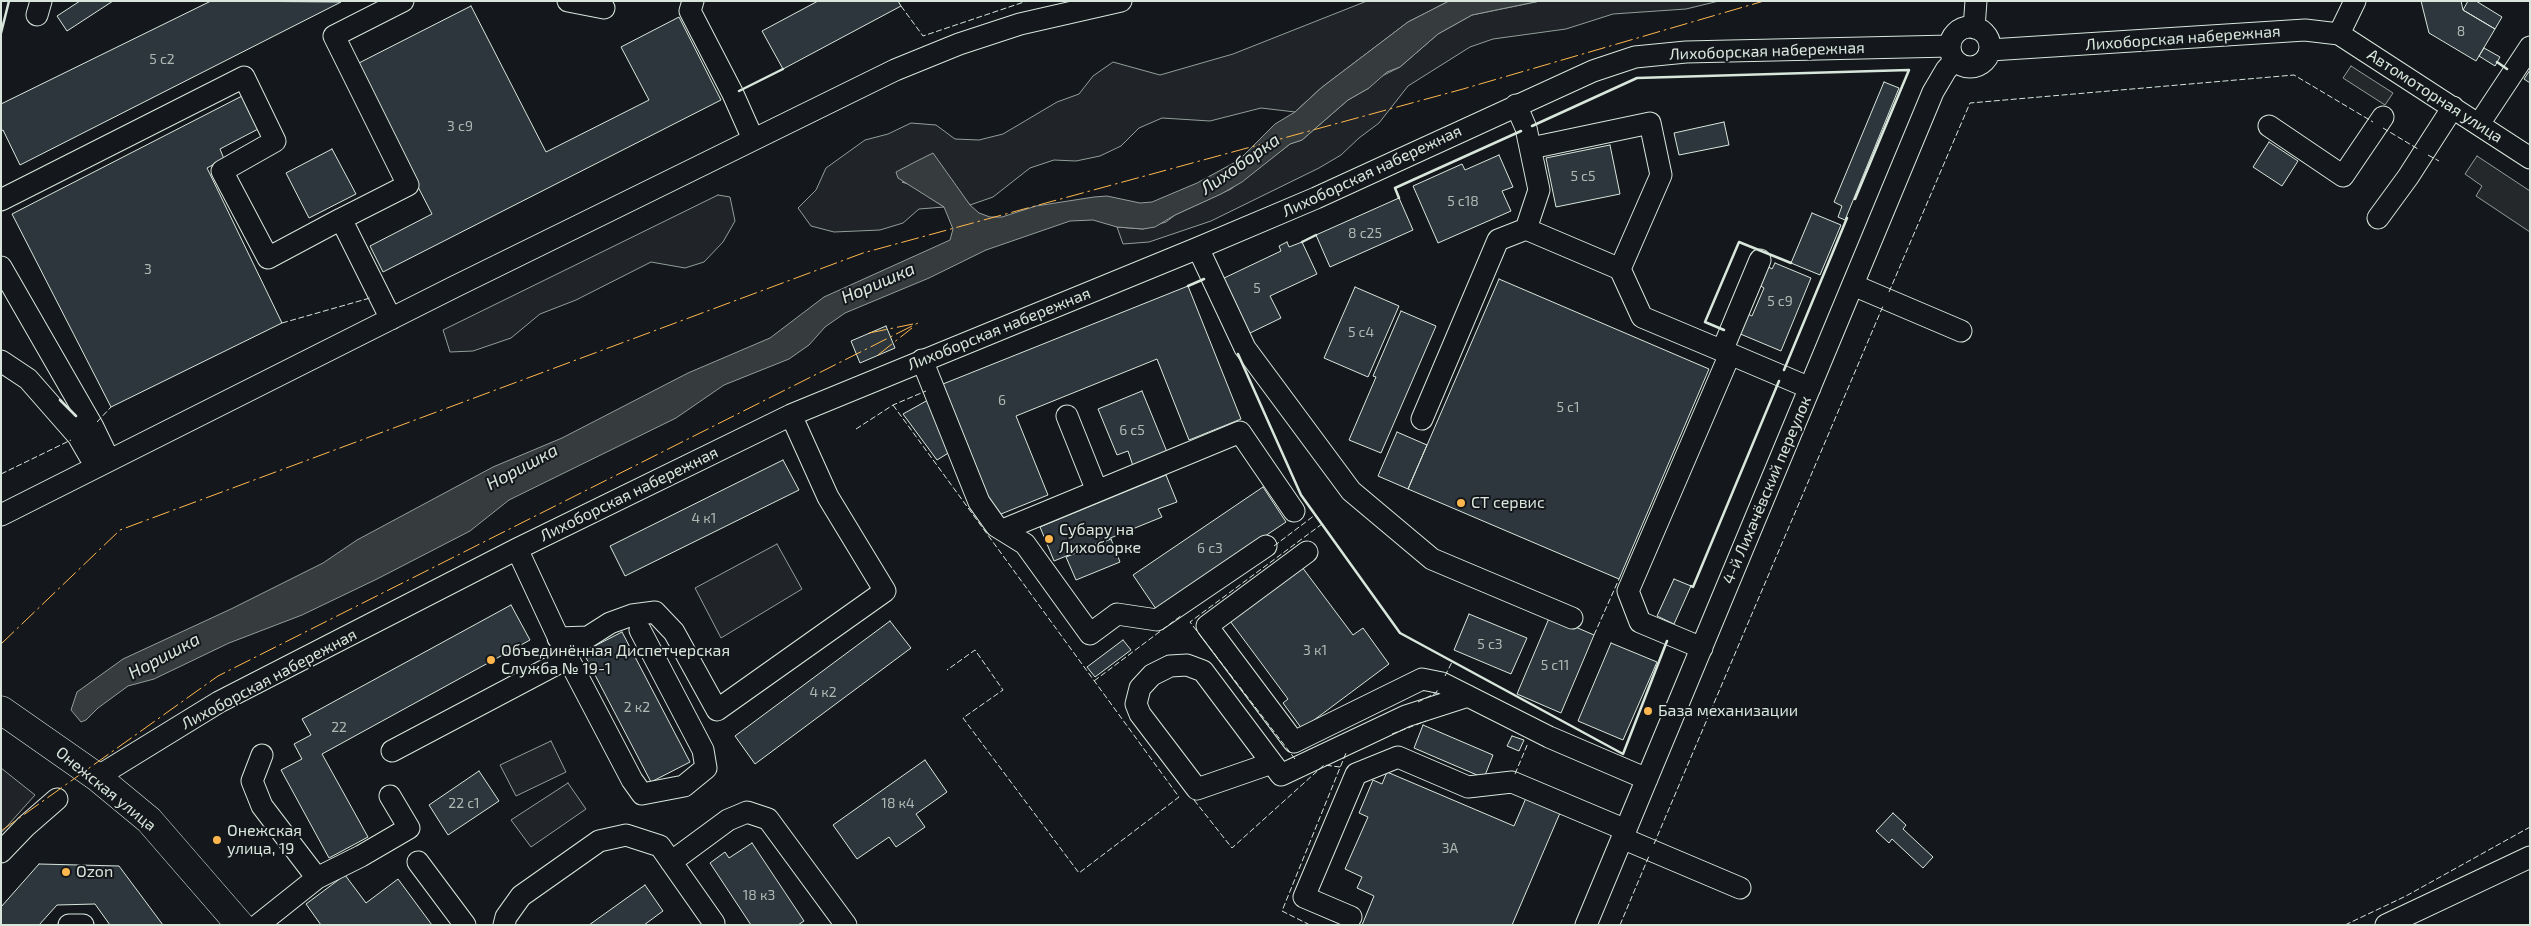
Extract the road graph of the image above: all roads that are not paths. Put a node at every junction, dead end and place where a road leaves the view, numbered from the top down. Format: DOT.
graph roads {
  1 [pos="403,1"];
  2 [pos="568,1"];
  3 [pos="693,1"];
  4 [pos="1121,1"];
  5 [pos="1976,1"];
  6 [pos="2355,1"];
  7 [pos="604,8"];
  8 [pos="1974,28"];
  9 [pos="2339,34"];
  10 [pos="2530,47"];
  11 [pos="1990,50"];
  12 [pos="1953,53"];
  13 [pos="1516,105"];
  14 [pos="2452,107"];
  15 [pos="2383,117"];
  16 [pos="2479,124"];
  17 [pos="2269,126"];
  18 [pos="753,139"];
  19 [pos="1531,148"];
  20 [pos="2530,158"];
  21 [pos="1,200"];
  22 [pos="2378,218"];
  23 [pos="340,219"];
  24 [pos="1526,229"];
  25 [pos="1198,248"];
  26 [pos="1760,260"];
  27 [pos="1,266"];
  28 [pos="1620,269"];
  29 [pos="1853,285"];
  30 [pos="391,319"];
  31 [pos="1960,331"];
  32 [pos="1726,353"];
  33 [pos="922,360"];
  34 [pos="1,361"];
  35 [pos="1810,388"];
  36 [pos="791,416"];
  37 [pos="1067,416"];
  38 [pos="1422,418"];
  39 [pos="103,464"];
  40 [pos="1097,491"];
  41 [pos="1294,511"];
  42 [pos="1,516"];
  43 [pos="1003,530"];
  44 [pos="1266,546"];
  45 [pos="517,549"];
  46 [pos="1307,552"];
  47 [pos="1572,618"];
  48 [pos="640,630"];
  49 [pos="558,638"];
  50 [pos="1702,648"];
  51 [pos="568,658"];
  52 [pos="1468,696"];
  53 [pos="1,710"];
  54 [pos="392,751"];
  55 [pos="262,755"];
  56 [pos="1272,763"];
  57 [pos="97,777"];
  58 [pos="1647,779"];
  59 [pos="390,796"];
  60 [pos="57,799"];
  61 [pos="1624,834"];
  62 [pos="1,852"];
  63 [pos="2530,857"];
  64 [pos="418,862"];
  65 [pos="671,862"];
  66 [pos="317,878"];
  67 [pos="1740,888"];
  68 [pos="1351,917"];
  69 [pos="69,925"];
  70 [pos="83,925"];
  71 [pos="240,925"];
  72 [pos="258,925"];
  73 [pos="465,925"];
  74 [pos="504,925"];
  75 [pos="712,925"];
  76 [pos="846,925"];
  77 [pos="1586,925"];
  78 [pos="2386,925"];
  1 -- 23 [label="street"];
  2 -- 7 [label="street"];
  3 -- 18 [label="street"];
  4 -- 18 [label="street"];
  5 -- 8 [label="street"];
  6 -- 9 [label="street"];
  8 -- 11 [label="street"];
  8 -- 12 [label="street"];
  9 -- 11 [label="street, Лихоборская набережная"];
  9 -- 14 [label="street, Автомоторная улица"];
  10 -- 16 [label="street"];
  11 -- 12 [label="street, Лихоборская набережная"];
  12 -- 13 [label="street, Лихоборская набережная"];
  12 -- 29 [label="street, 4-й Лихачёвский переулок"];
  13 -- 19 [label="street"];
  13 -- 25 [label="street, Лихоборская набережная"];
  14 -- 16 [label="street, Автомоторная улица"];
  14 -- 22 [label="street"];
  15 -- 17 [label="street"];
  16 -- 20 [label="street, Автомоторная улица"];
  18 -- 30 [label="street"];
  19 -- 24 [label="street"];
  19 -- 28 [label="street"];
  21 -- 23 [label="street"];
  23 -- 30 [label="street"];
  24 -- 28 [label="street"];
  24 -- 38 [label="street"];
  25 -- 33 [label="street, Лихоборская набережная"];
  25 -- 47 [label="street"];
  26 -- 32 [label="street"];
  27 -- 39 [label="street"];
  28 -- 32 [label="street"];
  29 -- 31 [label="street"];
  29 -- 35 [label="street, 4-й Лихачёвский переулок"];
  30 -- 39 [label="street"];
  32 -- 35 [label="street"];
  32 -- 50 [label="street"];
  33 -- 36 [label="street, Лихоборская набережная"];
  33 -- 43 [label="street"];
  34 -- 39 [label="street"];
  35 -- 50 [label="street, 4-й Лихачёвский переулок"];
  36 -- 45 [label="street, Лихоборская набережная"];
  36 -- 49 [label="street"];
  37 -- 40 [label="street"];
  39 -- 42 [label="street"];
  40 -- 41 [label="street"];
  40 -- 43 [label="street"];
  43 -- 44 [label="street"];
  45 -- 49 [label="street"];
  45 -- 57 [label="street, Лихоборская набережная"];
  46 -- 52 [label="street"];
  48 -- 51 [label="street"];
  49 -- 51 [label="street"];
  50 -- 58 [label="street, 4-й Лихачёвский переулок"];
  51 -- 54 [label="street"];
  52 -- 56 [label="street"];
  52 -- 58 [label="street"];
  53 -- 57 [label="main road, Онежская улица"];
  55 -- 66 [label="street"];
  56 -- 56 [label="street"];
  57 -- 71 [label="main road, Онежская улица"];
  58 -- 61 [label="street, 4-й Лихачёвский переулок"];
  59 -- 66 [label="street"];
  60 -- 62 [label="street"];
  61 -- 67 [label="street"];
  61 -- 68 [label="street"];
  61 -- 77 [label="street, 4-й Лихачёвский переулок"];
  63 -- 78 [label="street"];
  64 -- 73 [label="street"];
  65 -- 74 [label="street"];
  65 -- 75 [label="street"];
  65 -- 76 [label="street"];
  66 -- 72 [label="street"];
  69 -- 70 [label="street"];
}
